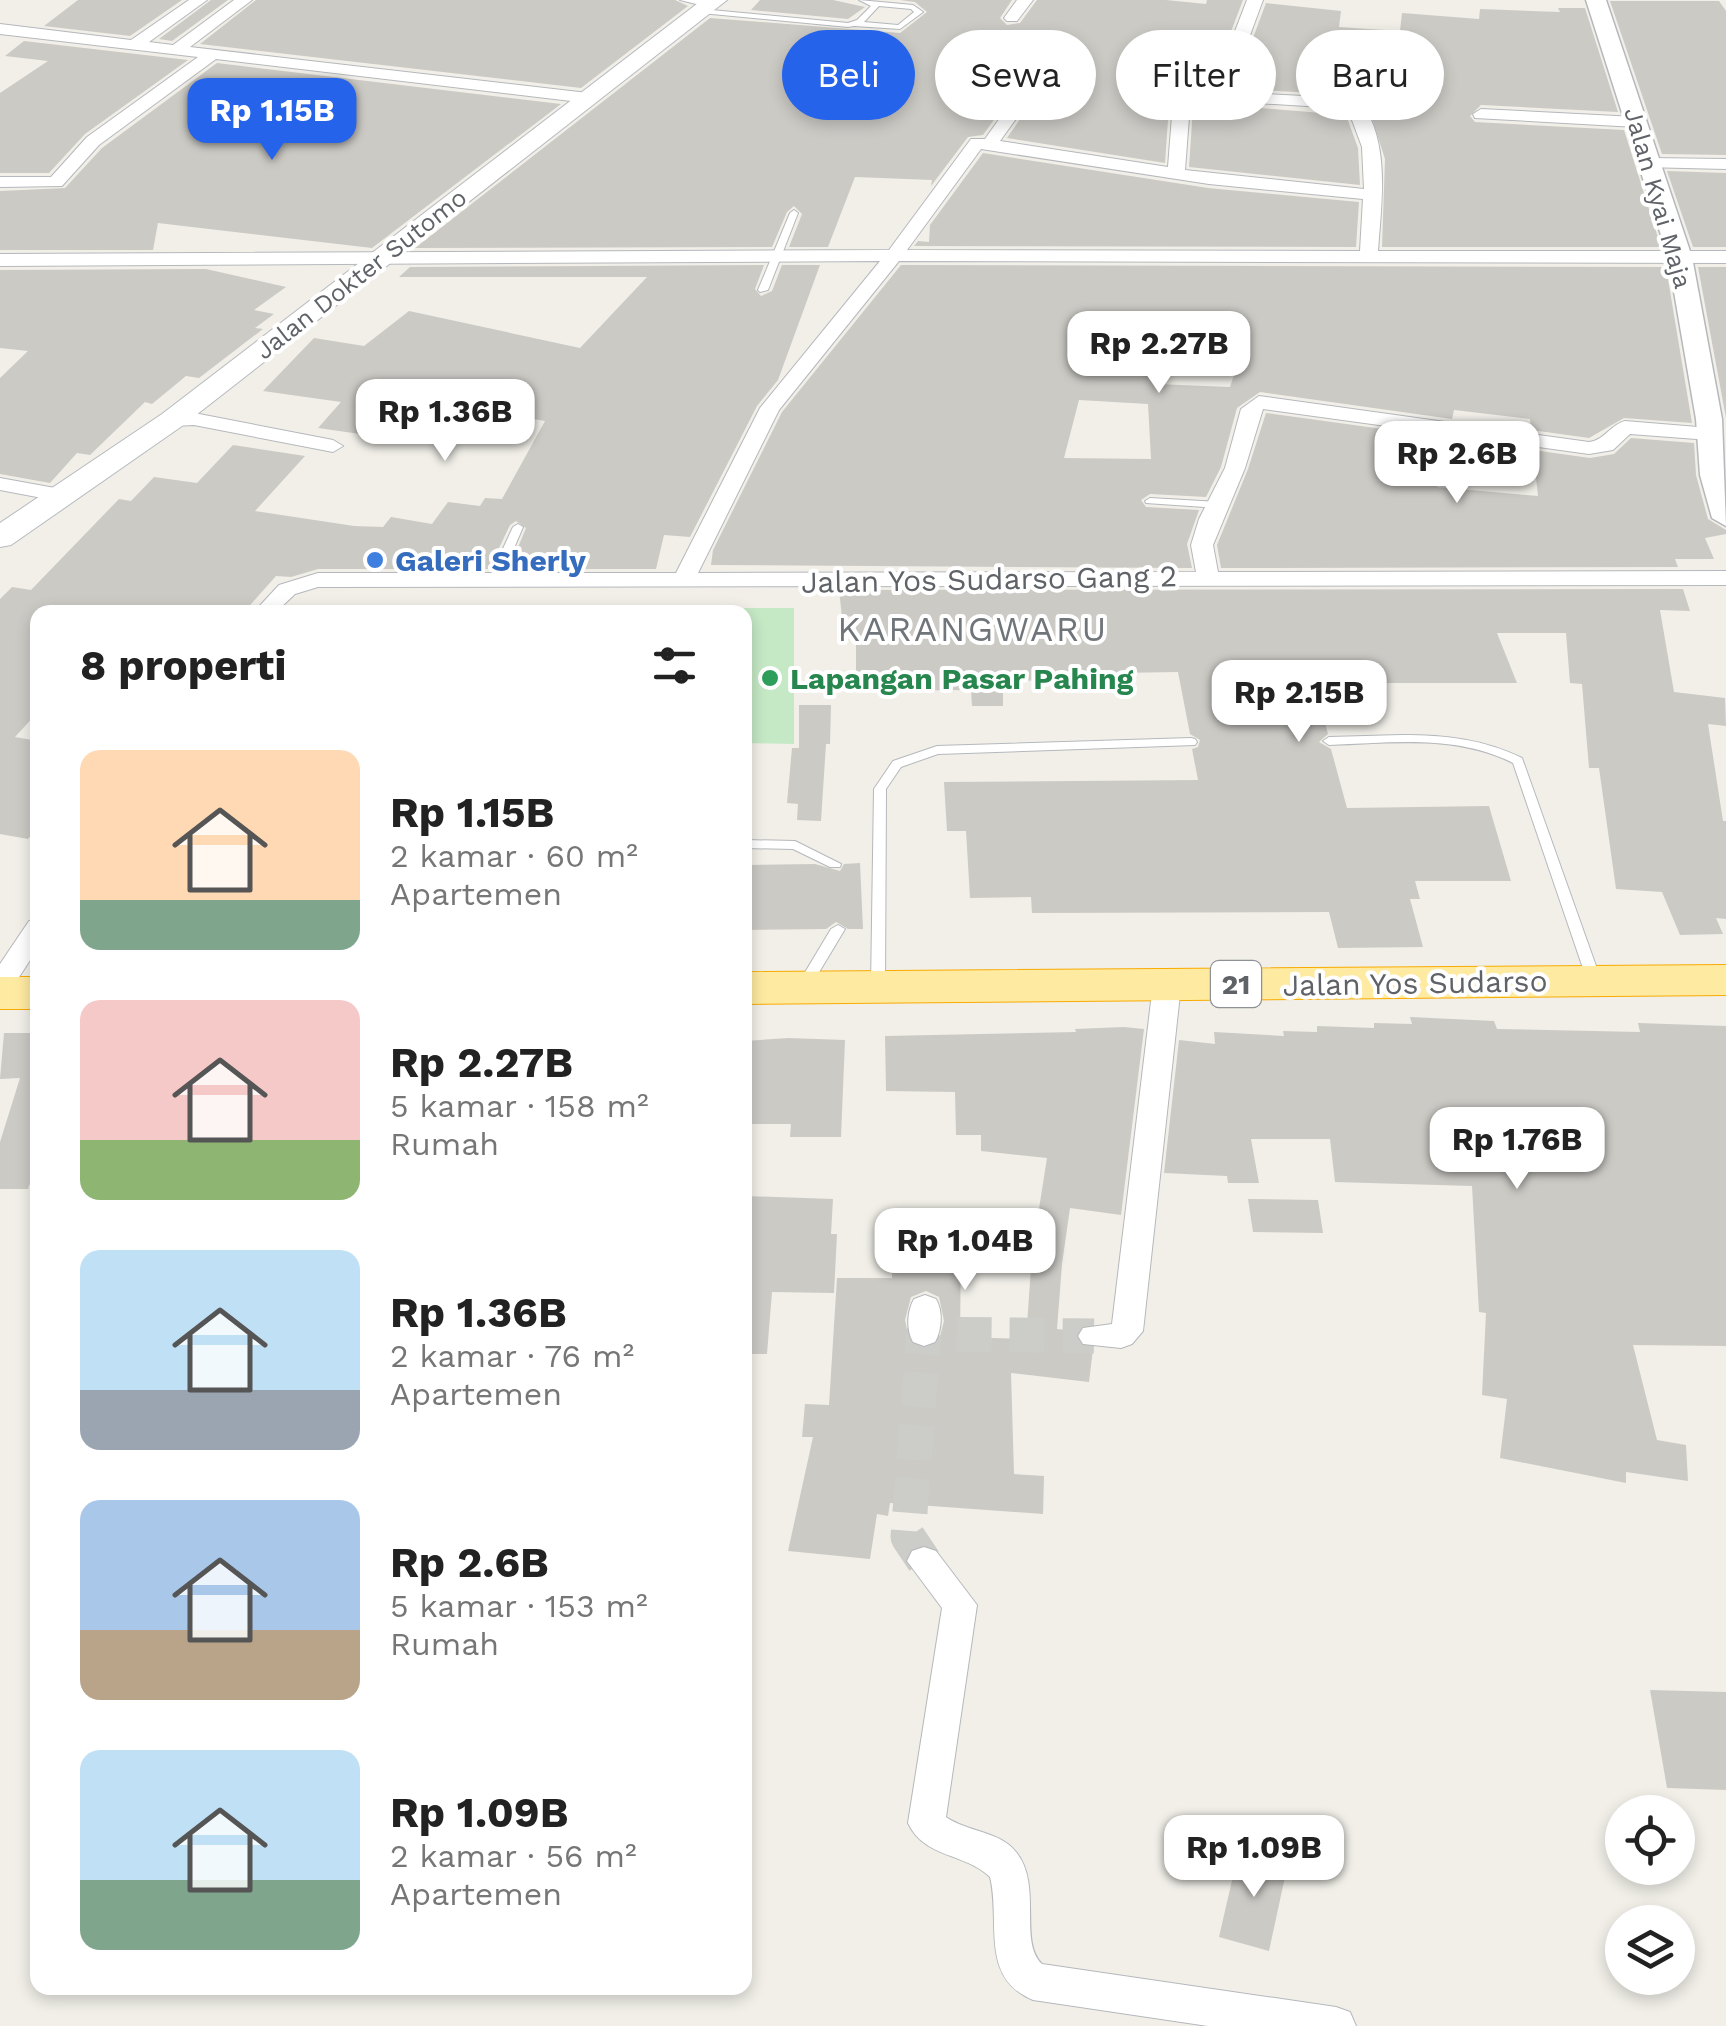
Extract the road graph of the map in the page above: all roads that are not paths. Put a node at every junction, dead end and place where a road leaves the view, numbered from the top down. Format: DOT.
graph roads {
  1 [pos="199,0"];
  2 [pos="244,0"];
  3 [pos="864,0"];
  4 [pos="1025,0"];
  5 [pos="1255,0"];
  6 [pos="1596,0"];
  7 [pos="875,3"];
  8 [pos="704,4"];
  9 [pos="1012,18"];
  10 [pos="856,24"];
  11 [pos="0,29"];
  12 [pos="1244,30"];
  13 [pos="138,43"];
  14 [pos="178,48"];
  15 [pos="215,52"];
  16 [pos="588,98"];
  17 [pos="1276,100"];
  18 [pos="1481,114"];
  19 [pos="1007,120"];
  20 [pos="1180,120"];
  21 [pos="1636,122"];
  22 [pos="989,145"];
  23 [pos="1650,163"];
  24 [pos="1726,164"];
  25 [pos="1176,174"];
  26 [pos="0,182"];
  27 [pos="1372,195"];
  28 [pos="794,213"];
  29 [pos="774,256"];
  30 [pos="894,256"];
  31 [pos="1370,256"];
  32 [pos="1680,257"];
  33 [pos="1726,258"];
  34 [pos="0,260"];
  35 [pos="380,260"];
  36 [pos="763,290"];
  37 [pos="1714,419"];
  38 [pos="172,420"];
  39 [pos="333,446"];
  40 [pos="0,484"];
  41 [pos="58,495"];
  42 [pos="1150,501"];
  43 [pos="1219,505"];
  44 [pos="1726,518"];
  45 [pos="518,527"];
  46 [pos="0,538"];
  47 [pos="1208,576"];
  48 [pos="1726,578"];
  49 [pos="494,581"];
  50 [pos="683,581"];
  51 [pos="270,605"];
  52 [pos="1330,741"];
  53 [pos="1191,742"];
  54 [pos="752,844"];
  55 [pos="834,864"];
  56 [pos="838,929"];
  57 [pos="30,939"];
  58 [pos="1726,980"];
  59 [pos="1594,981"];
  60 [pos="0,984"];
  61 [pos="1167,985"];
  62 [pos="752,988"];
  63 [pos="802,988"];
  64 [pos="878,988"];
  65 [pos="30,993"];
  66 [pos="0,994"];
  67 [pos="1094,1336"];
  68 [pos="924,1561"];
  69 [pos="1336,2026"];
  1 -- 13 [label="street"];
  2 -- 14 [label="street"];
  3 -- 7 [label="lane"];
  4 -- 9 [label="street"];
  5 -- 12 [label="street"];
  6 -- 21 [label="street, Jalan Kyai Maja"];
  7 -- 10 [label="lane"];
  7 -- 10 [label="lane"];
  8 -- 10 [label="lane"];
  8 -- 16 [label="main road, Jalan Dokter Sutomo"];
  11 -- 13 [label="street"];
  13 -- 14 [label="street"];
  14 -- 15 [label="street"];
  15 -- 16 [label="street"];
  15 -- 26 [label="street"];
  16 -- 35 [label="main road, Jalan Dokter Sutomo"];
  17 -- 27 [label="street"];
  18 -- 21 [label="street"];
  19 -- 22 [label="street"];
  20 -- 25 [label="street"];
  21 -- 23 [label="street, Jalan Kyai Maja"];
  22 -- 25 [label="street"];
  22 -- 30 [label="street"];
  23 -- 24 [label="street"];
  23 -- 32 [label="street, Jalan Kyai Maja"];
  25 -- 27 [label="street"];
  27 -- 31 [label="street"];
  28 -- 29 [label="lane"];
  29 -- 30 [label="street"];
  29 -- 35 [label="street"];
  29 -- 36 [label="lane"];
  30 -- 31 [label="street"];
  30 -- 50 [label="street"];
  31 -- 32 [label="street"];
  32 -- 33 [label="street"];
  32 -- 37 [label="street, Jalan Kyai Maja"];
  34 -- 35 [label="street"];
  35 -- 38 [label="main road, Jalan Dokter Sutomo"];
  37 -- 43 [label="street"];
  37 -- 44 [label="street, Jalan Kyai Maja"];
  38 -- 39 [label="street"];
  38 -- 41 [label="main road, Jalan Dokter Sutomo"];
  40 -- 41 [label="street"];
  41 -- 46 [label="main road, Jalan Dokter Sutomo"];
  42 -- 43 [label="lane"];
  43 -- 47 [label="street"];
  45 -- 49 [label="lane"];
  47 -- 48 [label="street, Jalan Yos Sudarso Gang 2"];
  47 -- 50 [label="street, Jalan Yos Sudarso Gang 2"];
  49 -- 50 [label="street, Jalan Yos Sudarso Gang 2"];
  49 -- 51 [label="street, Jalan Yos Sudarso Gang 2"];
  52 -- 59 [label="lane"];
  53 -- 64 [label="lane"];
  54 -- 55 [label="lane"];
  56 -- 63 [label="lane"];
  57 -- 60 [label="street"];
  58 -- 59 [label="highway, Jalan Yos Sudarso / 21"];
  59 -- 61 [label="highway, Jalan Yos Sudarso / 21"];
  61 -- 64 [label="highway, Jalan Yos Sudarso / 21"];
  61 -- 67 [label="street"];
  62 -- 63 [label="highway, Jalan Yos Sudarso / 21"];
  63 -- 64 [label="highway, Jalan Yos Sudarso / 21"];
  65 -- 66 [label="highway"];
  68 -- 69 [label="street"];
}
